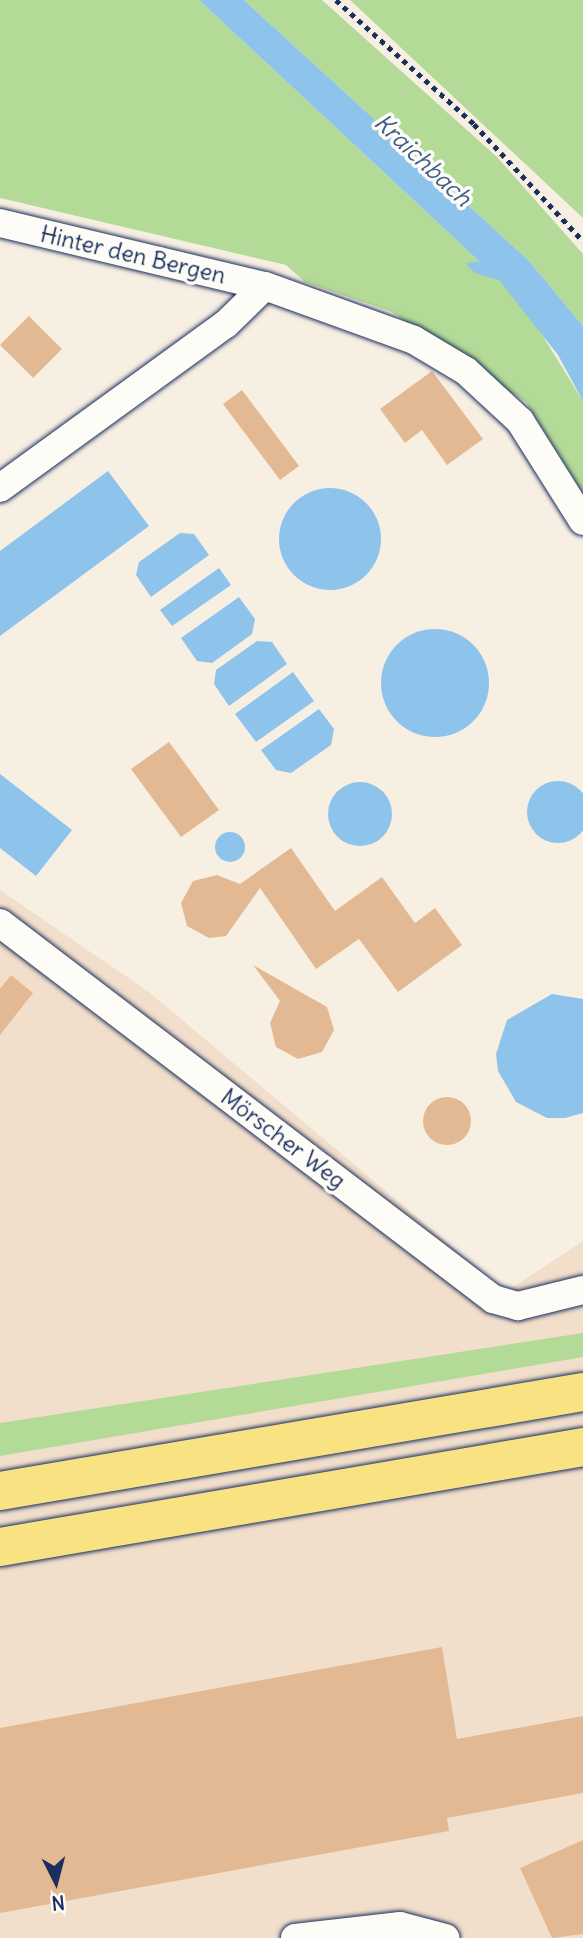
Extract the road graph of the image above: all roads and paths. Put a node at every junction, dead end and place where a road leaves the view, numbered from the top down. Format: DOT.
graph roads {
  1 [pos="336,0"];
  2 [pos="0,223"];
  3 [pos="583,241"];
  4 [pos="265,286"];
  5 [pos="0,488"];
  6 [pos="583,521"];
  7 [pos="0,923"];
  8 [pos="583,1290"];
  9 [pos="583,1392"];
  10 [pos="583,1447"];
  11 [pos="0,1491"];
  12 [pos="0,1547"];
  13 [pos="295,1938"];
  14 [pos="445,1938"];
  1 -- 3 [label="path"];
  2 -- 4 [label="street, Hinter den Bergen"];
  4 -- 5 [label="street"];
  4 -- 6 [label="street, Hinter den Bergen"];
  7 -- 8 [label="street, Mörscher Weg"];
  9 -- 11 [label="highway"];
  10 -- 12 [label="highway"];
  13 -- 14 [label="street"];
}
